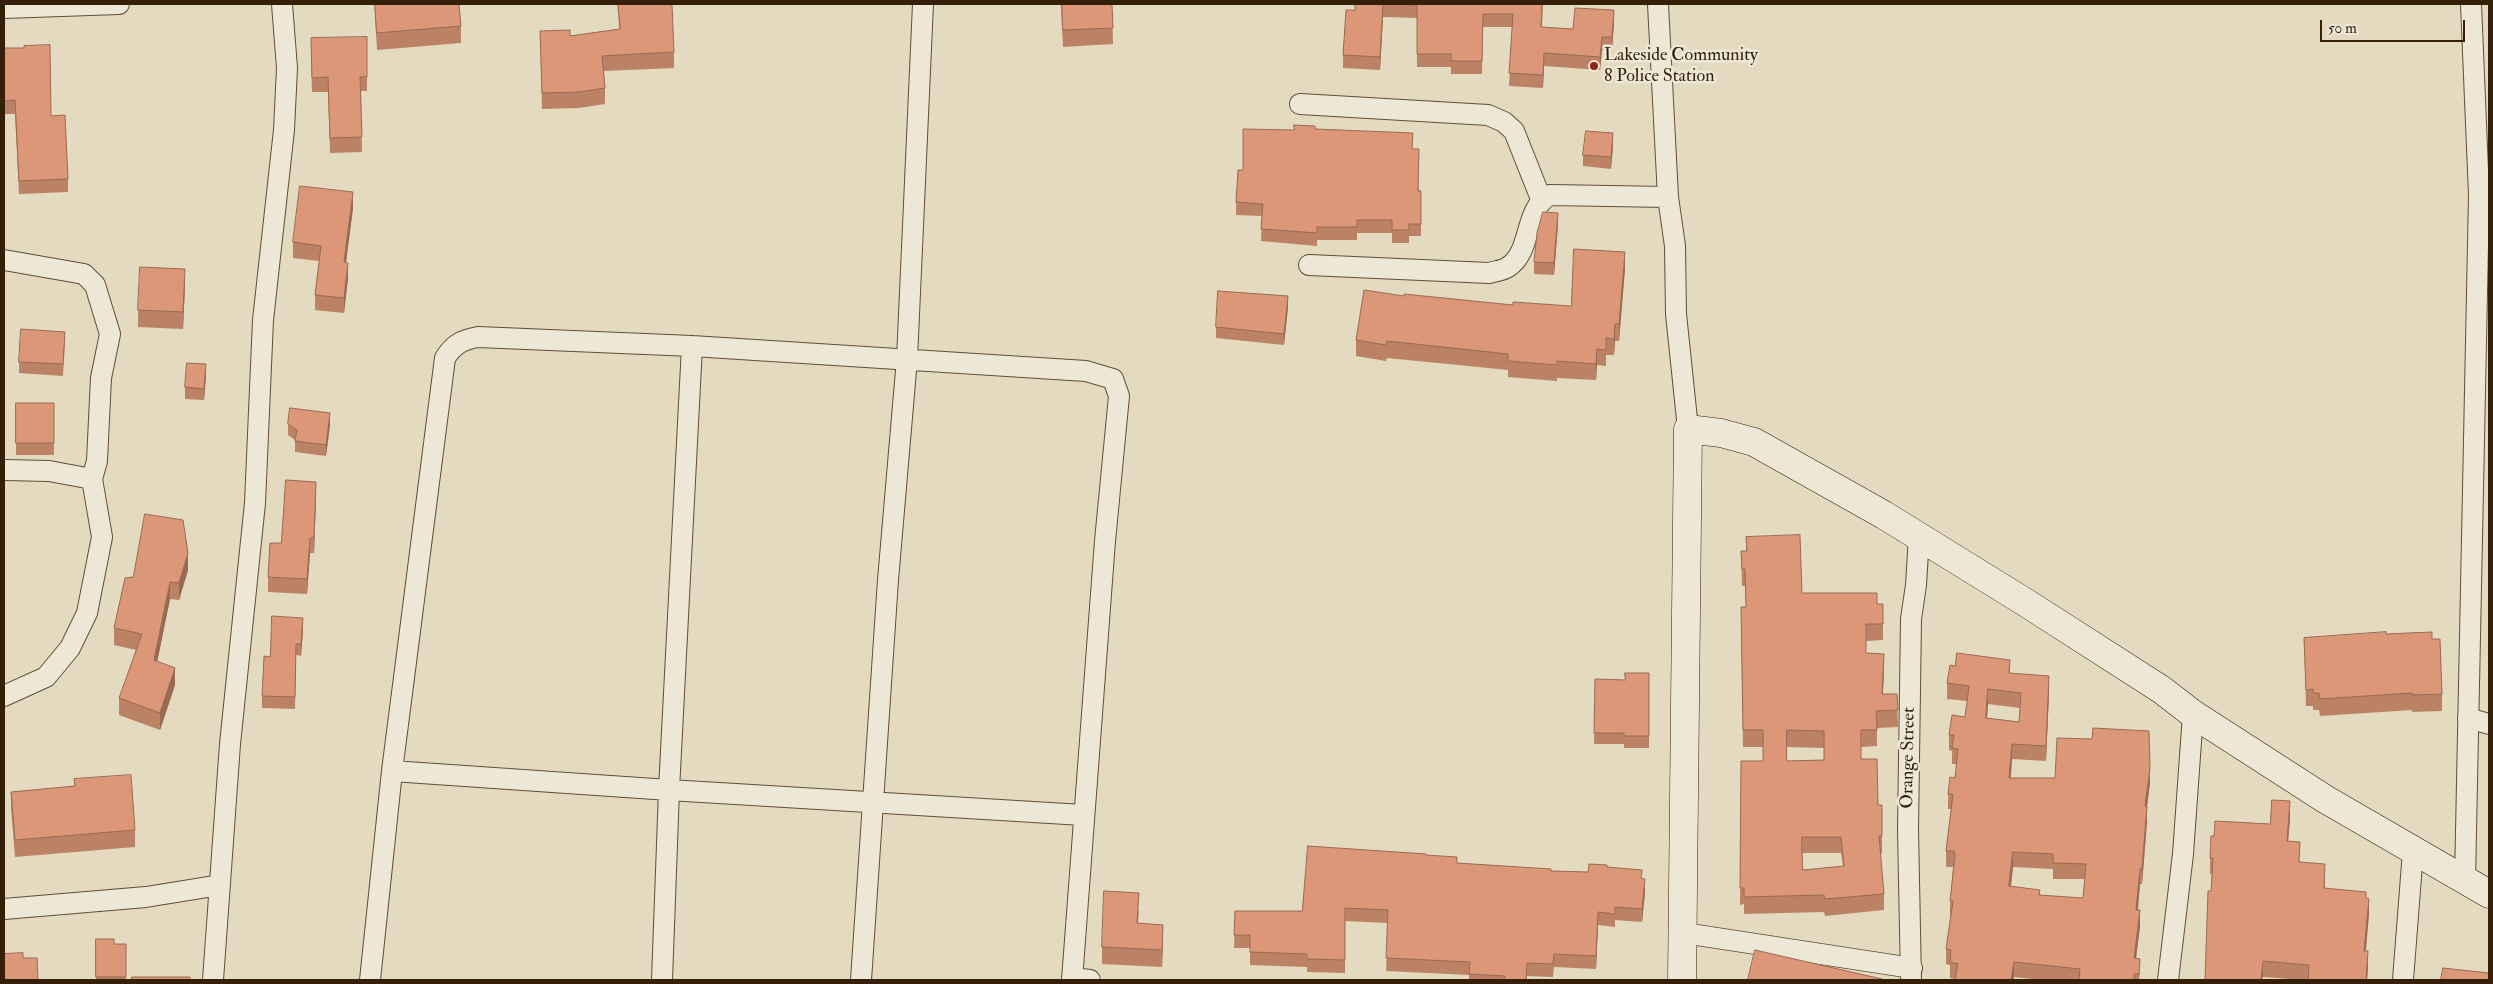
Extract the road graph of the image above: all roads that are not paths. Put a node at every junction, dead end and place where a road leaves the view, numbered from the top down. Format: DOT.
graph roads {
  1 [pos="119,4"];
  2 [pos="282,4"];
  3 [pos="923,4"];
  4 [pos="1658,4"];
  5 [pos="2471,4"];
  6 [pos="4,6"];
  7 [pos="1300,104"];
  8 [pos="2484,195"];
  9 [pos="1668,197"];
  10 [pos="1541,200"];
  11 [pos="4,260"];
  12 [pos="1309,265"];
  13 [pos="692,346"];
  14 [pos="907,359"];
  15 [pos="1688,429"];
  16 [pos="4,470"];
  17 [pos="92,479"];
  18 [pos="1919,536"];
  19 [pos="4,696"];
  20 [pos="2193,714"];
  21 [pos="2468,718"];
  22 [pos="2489,724"];
  23 [pos="392,771"];
  24 [pos="669,790"];
  25 [pos="873,801"];
  26 [pos="1083,815"];
  27 [pos="2413,852"];
  28 [pos="2465,881"];
  29 [pos="220,885"];
  30 [pos="2489,894"];
  31 [pos="4,909"];
  32 [pos="1684,933"];
  33 [pos="1912,974"];
  34 [pos="213,980"];
  35 [pos="370,980"];
  36 [pos="662,980"];
  37 [pos="861,980"];
  38 [pos="1078,980"];
  39 [pos="1682,980"];
  40 [pos="2168,980"];
  41 [pos="2403,980"];
  1 -- 6 [label="street"];
  2 -- 29 [label="street"];
  3 -- 14 [label="street"];
  4 -- 9 [label="street"];
  5 -- 8 [label="street"];
  7 -- 10 [label="street"];
  8 -- 21 [label="street"];
  9 -- 10 [label="street"];
  9 -- 15 [label="street"];
  10 -- 12 [label="street"];
  11 -- 17 [label="street"];
  13 -- 14 [label="street"];
  13 -- 23 [label="street"];
  13 -- 24 [label="street"];
  14 -- 25 [label="street"];
  14 -- 26 [label="street"];
  15 -- 18 [label="street"];
  15 -- 32 [label="street"];
  16 -- 17 [label="street"];
  17 -- 19 [label="street"];
  18 -- 20 [label="street"];
  18 -- 33 [label="street, Orange Street"];
  20 -- 27 [label="street"];
  20 -- 40 [label="street"];
  21 -- 22 [label="street"];
  21 -- 28 [label="street"];
  23 -- 24 [label="street"];
  23 -- 35 [label="street"];
  24 -- 25 [label="street"];
  24 -- 36 [label="street"];
  25 -- 26 [label="street"];
  25 -- 37 [label="street"];
  26 -- 38 [label="street"];
  27 -- 28 [label="street"];
  27 -- 41 [label="street"];
  28 -- 30 [label="street"];
  29 -- 31 [label="street"];
  29 -- 34 [label="street"];
  32 -- 33 [label="street"];
  32 -- 39 [label="street"];
}
